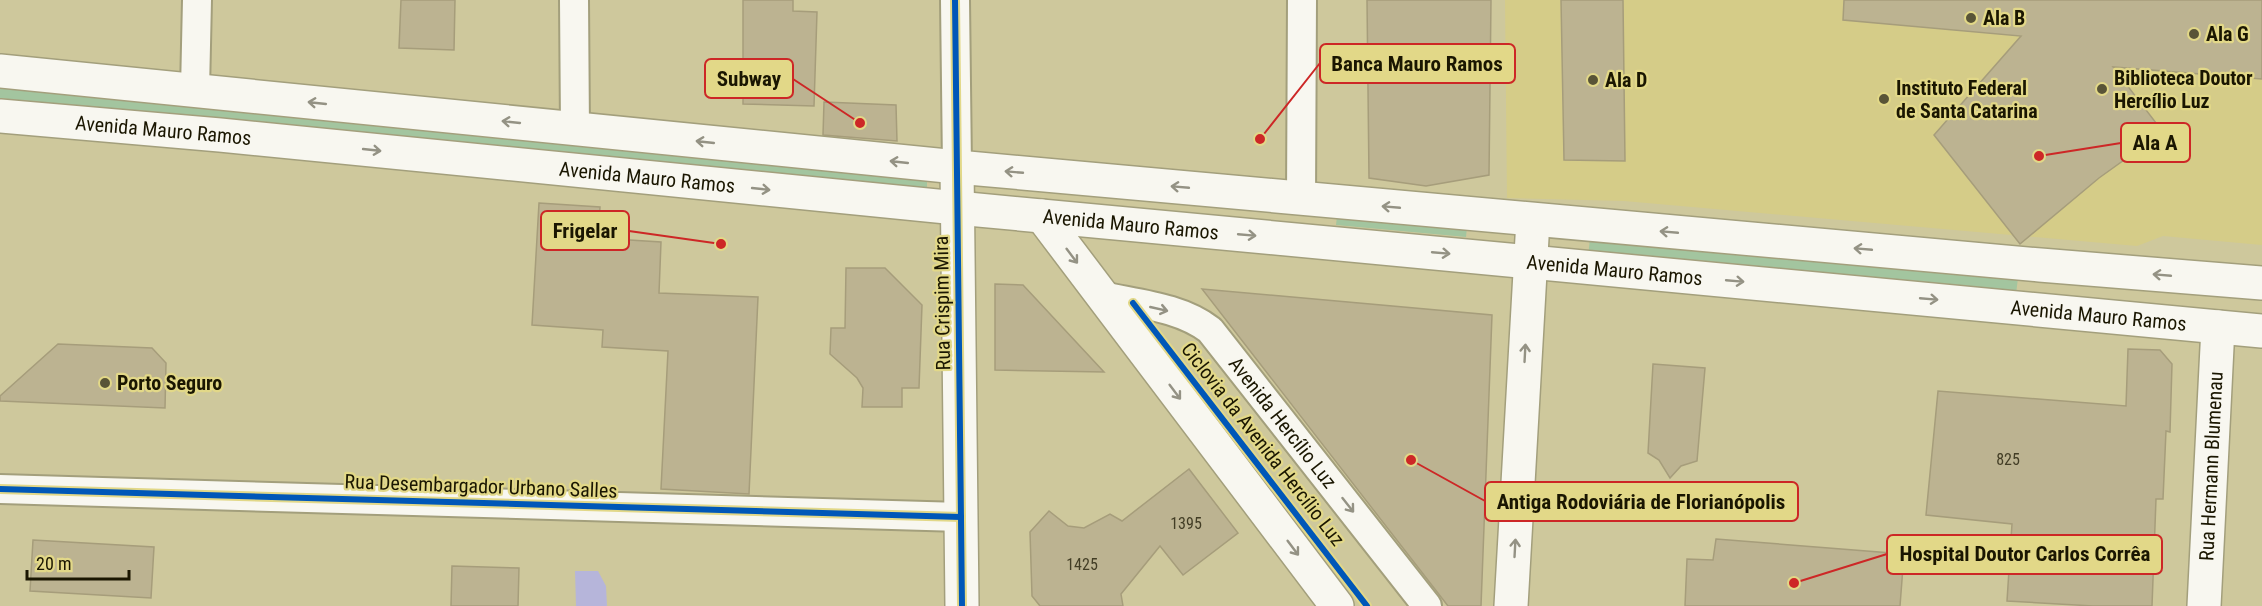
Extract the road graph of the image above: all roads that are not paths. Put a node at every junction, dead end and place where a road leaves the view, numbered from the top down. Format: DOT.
graph roads {
  1 [pos="197,0"];
  2 [pos="574,0"];
  3 [pos="956,0"];
  4 [pos="1302,0"];
  5 [pos="0,71"];
  6 [pos="195,90"];
  7 [pos="0,116"];
  8 [pos="575,129"];
  9 [pos="957,167"];
  10 [pos="1070,177"];
  11 [pos="1301,198"];
  12 [pos="957,208"];
  13 [pos="1042,216"];
  14 [pos="1533,220"];
  15 [pos="1531,261"];
  16 [pos="2220,279"];
  17 [pos="2262,283"];
  18 [pos="1102,296"];
  19 [pos="2218,327"];
  20 [pos="2262,331"];
  21 [pos="0,489"];
  22 [pos="961,517"];
  23 [pos="962,606"];
  24 [pos="1337,606"];
  25 [pos="1427,606"];
  26 [pos="1512,606"];
  27 [pos="2204,606"];
  1 -- 6 [label="street"];
  2 -- 8 [label="street"];
  3 -- 9 [label="street, Rua Crispim Mira"];
  4 -- 11 [label="street"];
  5 -- 6 [label="main road, Avenida Mauro Ramos"];
  8 -- 6 [label="main road, Avenida Mauro Ramos, one-way"];
  7 -- 12 [label="main road, Avenida Mauro Ramos, one-way"];
  9 -- 8 [label="main road, Avenida Mauro Ramos, one-way"];
  10 -- 9 [label="main road, Avenida Mauro Ramos, one-way"];
  9 -- 12 [label="main road, Rua Crispim Mira"];
  11 -- 10 [label="main road, Avenida Mauro Ramos, one-way"];
  10 -- 13 [label="main road"];
  14 -- 11 [label="main road, Avenida Mauro Ramos, one-way"];
  12 -- 13 [label="main road, Avenida Mauro Ramos"];
  12 -- 22 [label="main road, Rua Crispim Mira"];
  13 -- 15 [label="main road, Avenida Mauro Ramos, one-way"];
  13 -- 18 [label="main road, one-way"];
  14 -- 15 [label="main road"];
  16 -- 14 [label="main road, Avenida Mauro Ramos, one-way"];
  15 -- 19 [label="main road, Avenida Mauro Ramos, one-way"];
  26 -- 15 [label="main road, one-way"];
  16 -- 17 [label="main road, Avenida Mauro Ramos"];
  16 -- 19 [label="main road, Rua Hermann Blumenau"];
  18 -- 24 [label="main road, one-way"];
  18 -- 25 [label="street, Avenida Hercílio Luz, one-way"];
  19 -- 20 [label="main road, Avenida Mauro Ramos"];
  19 -- 27 [label="main road, Rua Hermann Blumenau"];
  21 -- 22 [label="street, Rua Desembargador Urbano Salles"];
  22 -- 23 [label="main road, Rua Crispim Mira"];
}
